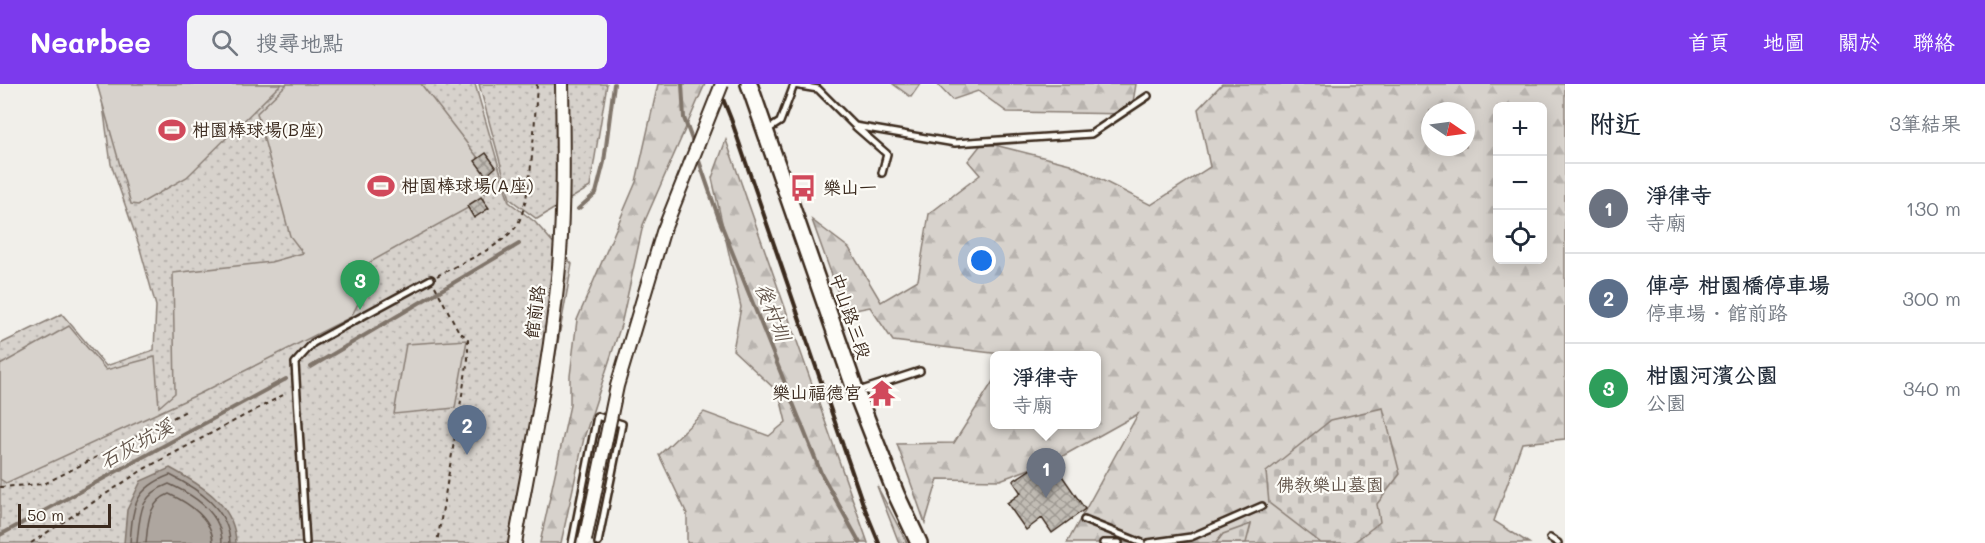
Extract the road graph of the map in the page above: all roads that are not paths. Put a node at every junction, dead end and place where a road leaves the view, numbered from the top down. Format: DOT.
graph roads {
  1 [pos="562,84"];
  2 [pos="722,84"];
  3 [pos="749,84"];
  4 [pos="757,84"];
  5 [pos="1148,96"];
  6 [pos="855,126"];
  7 [pos="765,132"];
  8 [pos="882,173"];
  9 [pos="431,279"];
  10 [pos="920,371"];
  11 [pos="856,392"];
  12 [pos="1262,506"];
  13 [pos="1084,520"];
  14 [pos="1550,538"];
  15 [pos="585,542"];
  16 [pos="306,543"];
  17 [pos="514,543"];
  18 [pos="572,543"];
  19 [pos="598,543"];
  20 [pos="919,543"];
  21 [pos="1103,543"];
  22 [pos="1119,543"];
  23 [pos="1143,543"];
  24 [pos="1148,543"];
  25 [pos="1558,543"];
  1 -- 17 [label="street, 館前路"];
  2 -- 15 [label="street, bridge"];
  3 -- 7 [label="main road, 中山路三段"];
  4 -- 7 [label="main road, 中山路三段"];
  5 -- 6 [label="lane"];
  6 -- 7 [label="lane"];
  6 -- 8 [label="lane"];
  7 -- 11 [label="main road, 中山路三段"];
  9 -- 16 [label="lane"];
  10 -- 11 [label="lane"];
  11 -- 20 [label="main road, 中山路三段"];
  12 -- 24 [label="lane"];
  13 -- 23 [label="lane"];
  14 -- 25 [label="lane"];
  18 -- 19 [label="lane"];
  21 -- 22 [label="lane"];
}
